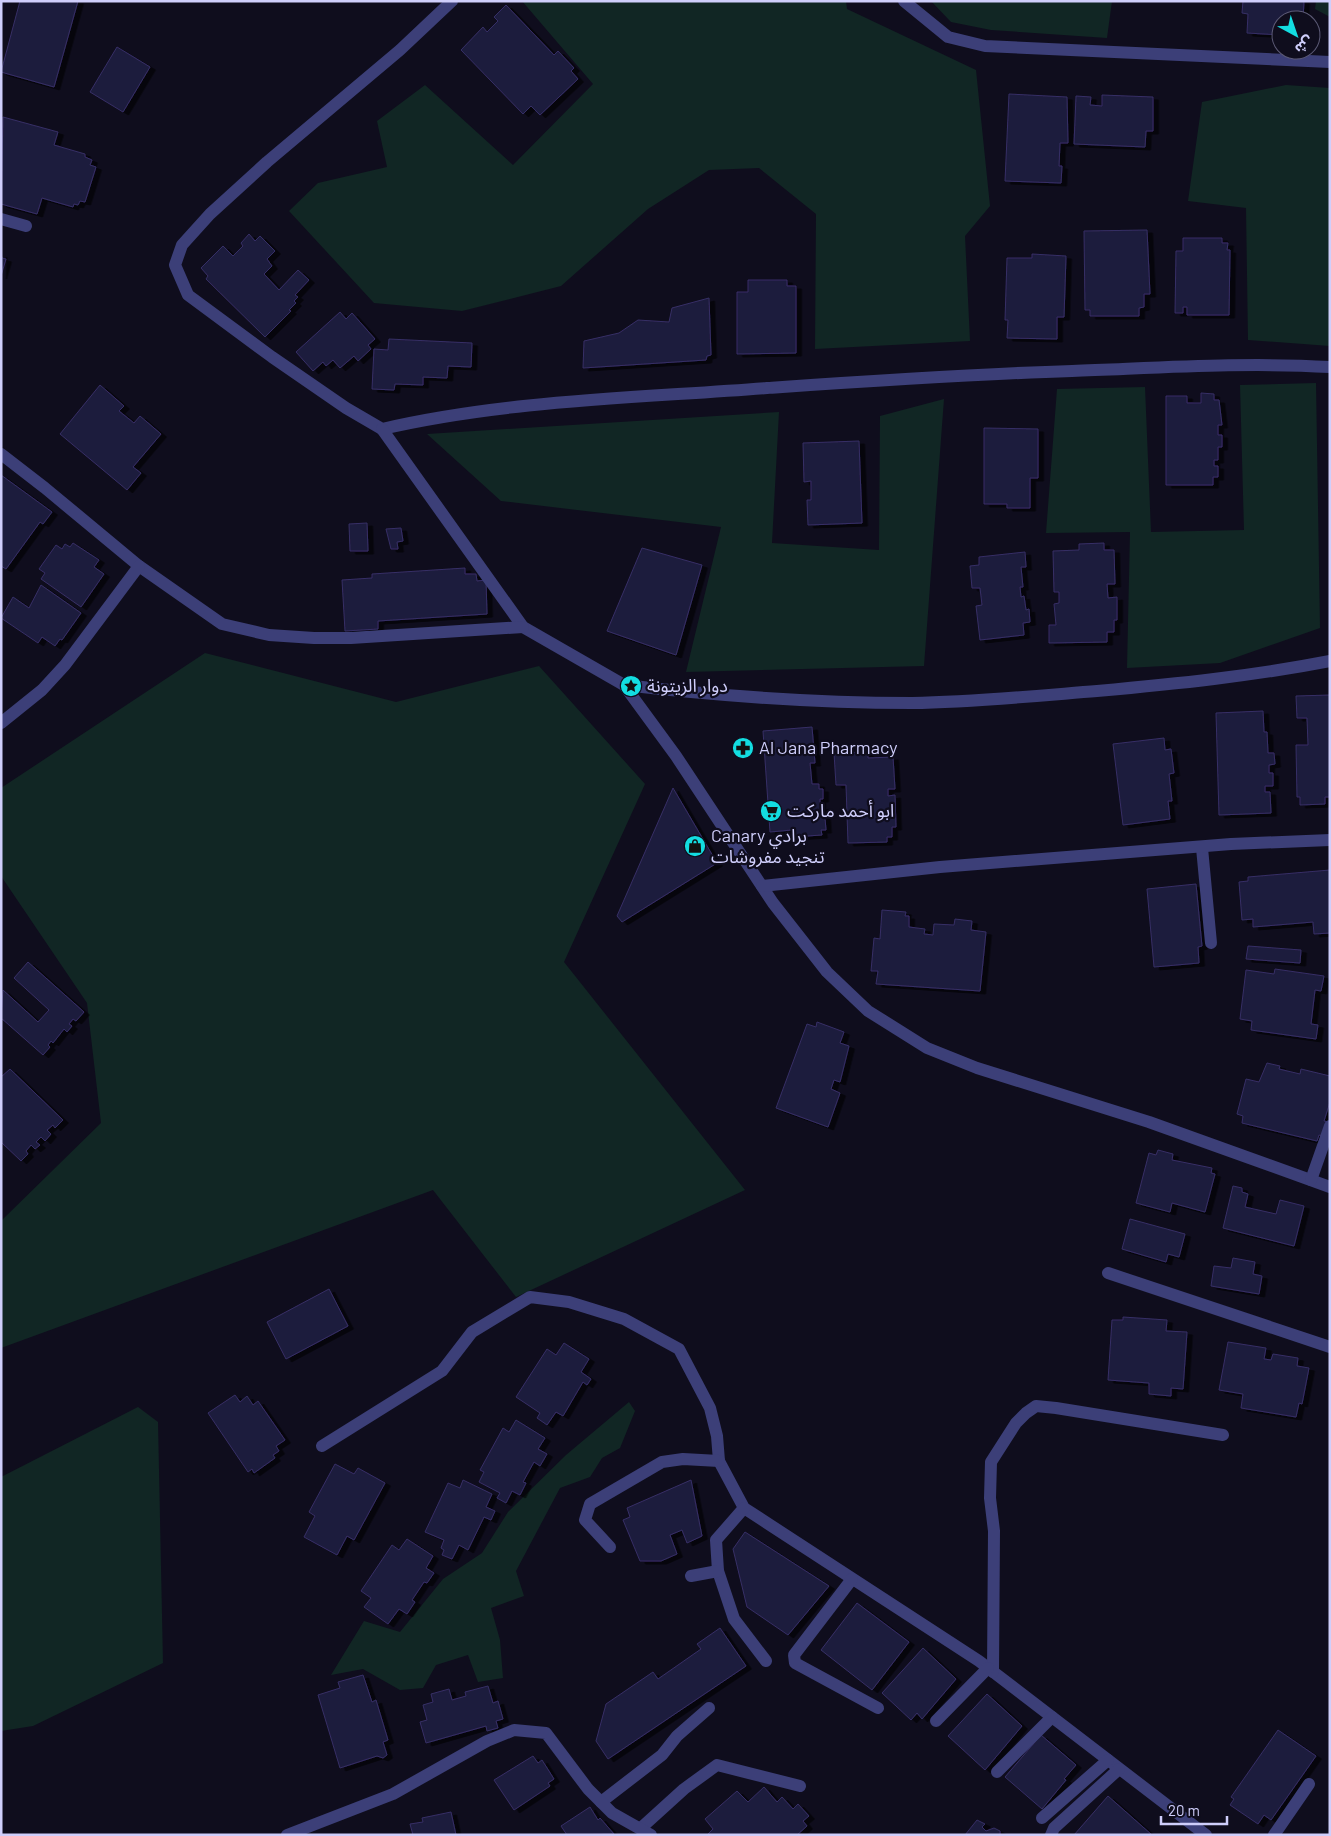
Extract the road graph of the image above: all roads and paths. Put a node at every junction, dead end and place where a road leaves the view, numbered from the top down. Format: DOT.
graph roads {
  1 [pos="452,1"];
  2 [pos="904,1"];
  3 [pos="1330,62"];
  4 [pos="1,219"];
  5 [pos="26,226"];
  6 [pos="1330,367"];
  7 [pos="382,429"];
  8 [pos="1,454"];
  9 [pos="139,566"];
  10 [pos="523,627"];
  11 [pos="1330,661"];
  12 [pos="624,685"];
  13 [pos="1,723"];
  14 [pos="1330,840"];
  15 [pos="1202,848"];
  16 [pos="762,886"];
  17 [pos="1211,943"];
  18 [pos="1330,1126"];
  19 [pos="1311,1180"];
  20 [pos="1330,1186"];
  21 [pos="1108,1273"];
  22 [pos="1330,1347"];
  23 [pos="1223,1435"];
  24 [pos="322,1446"];
  25 [pos="719,1461"];
  26 [pos="744,1508"];
  27 [pos="610,1547"];
  28 [pos="718,1571"];
  29 [pos="691,1576"];
  30 [pos="852,1579"];
  31 [pos="766,1661"];
  32 [pos="991,1670"];
  33 [pos="709,1708"];
  34 [pos="878,1708"];
  35 [pos="1052,1717"];
  36 [pos="936,1721"];
  37 [pos="1108,1760"];
  38 [pos="1120,1769"];
  39 [pos="997,1772"];
  40 [pos="1309,1784"];
  41 [pos="800,1786"];
  42 [pos="601,1802"];
  43 [pos="1042,1818"];
  44 [pos="646,1831"];
  45 [pos="287,1835"];
  46 [pos="1051,1835"];
  47 [pos="1206,1835"];
  48 [pos="1274,1835"];
  1 -- 7 [label="street"];
  2 -- 3 [label="street"];
  4 -- 5 [label="street"];
  6 -- 7 [label="street"];
  7 -- 10 [label="street"];
  8 -- 9 [label="street"];
  9 -- 10 [label="street"];
  9 -- 13 [label="street"];
  10 -- 12 [label="street"];
  11 -- 12 [label="street"];
  12 -- 16 [label="street"];
  14 -- 15 [label="street"];
  15 -- 16 [label="street"];
  15 -- 17 [label="street"];
  16 -- 19 [label="street"];
  18 -- 19 [label="street"];
  19 -- 20 [label="street"];
  21 -- 22 [label="street"];
  23 -- 32 [label="street"];
  24 -- 25 [label="street"];
  25 -- 26 [label="street"];
  25 -- 27 [label="street"];
  26 -- 28 [label="street"];
  26 -- 30 [label="street"];
  28 -- 29 [label="street"];
  28 -- 31 [label="street"];
  30 -- 32 [label="street"];
  30 -- 34 [label="street"];
  32 -- 35 [label="street"];
  32 -- 36 [label="street"];
  33 -- 42 [label="street"];
  35 -- 37 [label="street"];
  35 -- 39 [label="street"];
  37 -- 38 [label="street"];
  37 -- 43 [label="street"];
  38 -- 46 [label="street"];
  38 -- 47 [label="street"];
  40 -- 48 [label="street"];
  41 -- 44 [label="street"];
  42 -- 44 [label="street"];
  42 -- 45 [label="street"];
}
